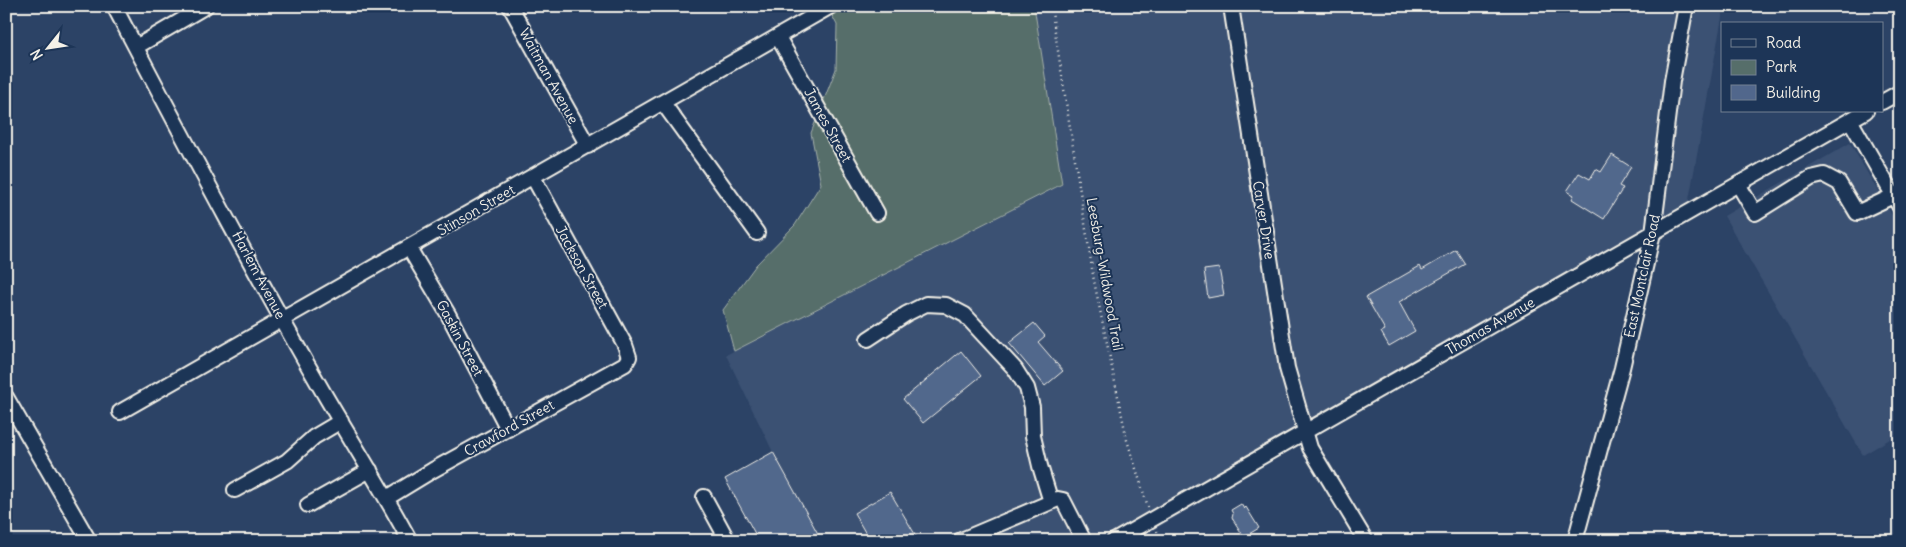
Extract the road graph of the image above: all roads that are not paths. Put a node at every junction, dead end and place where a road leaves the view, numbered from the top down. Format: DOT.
graph roads {
  1 [pos="114,6"];
  2 [pos="206,6"];
  3 [pos="510,6"];
  4 [pos="832,6"];
  5 [pos="1686,6"];
  6 [pos="1233,7"];
  7 [pos="778,37"];
  8 [pos="136,47"];
  9 [pos="1900,92"];
  10 [pos="1884,101"];
  11 [pos="663,103"];
  12 [pos="1864,112"];
  13 [pos="1850,120"];
  14 [pos="588,146"];
  15 [pos="533,178"];
  16 [pos="1738,184"];
  17 [pos="1896,201"];
  18 [pos="878,213"];
  19 [pos="757,233"];
  20 [pos="1653,233"];
  21 [pos="409,248"];
  22 [pos="282,319"];
  23 [pos="868,340"];
  24 [pos="629,357"];
  25 [pos="6,397"];
  26 [pos="120,412"];
  27 [pos="341,421"];
  28 [pos="508,429"];
  29 [pos="1305,432"];
  30 [pos="370,470"];
  31 [pos="235,490"];
  32 [pos="704,497"];
  33 [pos="387,498"];
  34 [pos="1051,502"];
  35 [pos="308,505"];
  36 [pos="89,541"];
  37 [pos="410,541"];
  38 [pos="728,541"];
  39 [pos="959,541"];
  40 [pos="1084,541"];
  41 [pos="1114,541"];
  42 [pos="1366,541"];
  43 [pos="1575,541"];
  1 -- 8 [label="street, Harlem Avenue"];
  2 -- 8 [label="street"];
  3 -- 14 [label="street, Waitman Avenue"];
  4 -- 7 [label="street, Stinson Street"];
  5 -- 20 [label="street, East Montclair Road"];
  6 -- 29 [label="street, Carver Drive"];
  7 -- 11 [label="street, Stinson Street"];
  7 -- 18 [label="street, James Street"];
  8 -- 22 [label="street, Harlem Avenue"];
  9 -- 10 [label="street"];
  11 -- 14 [label="street, Stinson Street"];
  11 -- 19 [label="street"];
  12 -- 13 [label="street, Thomas Avenue"];
  13 -- 16 [label="street, Thomas Avenue"];
  13 -- 17 [label="street"];
  14 -- 15 [label="street, Stinson Street"];
  15 -- 21 [label="street, Stinson Street"];
  15 -- 24 [label="street, Jackson Street"];
  16 -- 17 [label="street"];
  16 -- 20 [label="street, Thomas Avenue"];
  20 -- 29 [label="street, Thomas Avenue"];
  20 -- 43 [label="street, East Montclair Road"];
  21 -- 22 [label="street, Stinson Street"];
  21 -- 28 [label="street, Gaskin Street"];
  22 -- 26 [label="street, Stinson Street"];
  22 -- 27 [label="street, Harlem Avenue"];
  23 -- 34 [label="street"];
  24 -- 28 [label="street, Crawford Street"];
  25 -- 36 [label="street"];
  27 -- 30 [label="street, Harlem Avenue"];
  27 -- 31 [label="street"];
  28 -- 33 [label="street, Crawford Street"];
  29 -- 41 [label="street, Thomas Avenue"];
  29 -- 42 [label="street, Carver Drive"];
  30 -- 33 [label="street, Harlem Avenue"];
  30 -- 35 [label="street"];
  32 -- 38 [label="street"];
  33 -- 37 [label="street, Harlem Avenue"];
  34 -- 39 [label="street"];
  34 -- 40 [label="street"];
}
